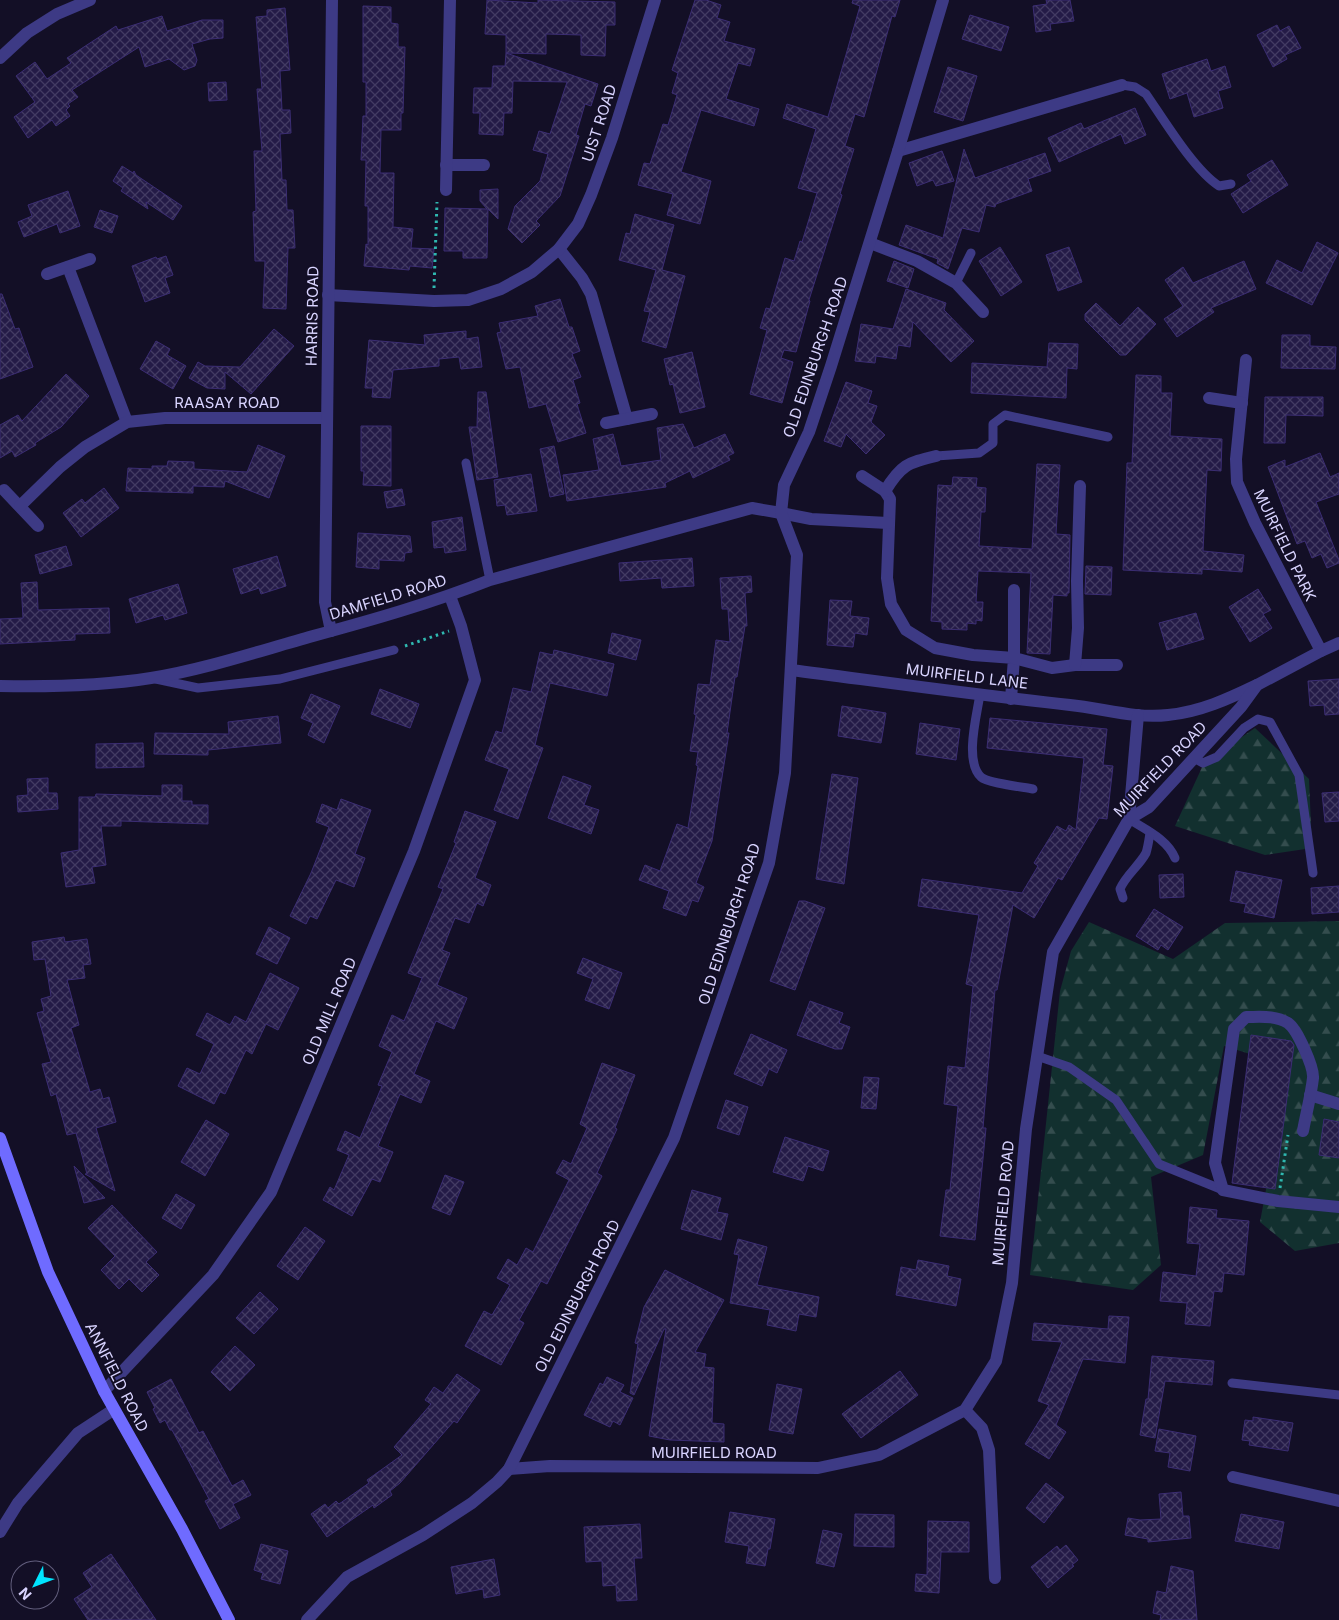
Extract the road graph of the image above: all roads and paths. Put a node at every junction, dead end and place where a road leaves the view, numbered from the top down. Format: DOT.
graph roads {
  1 [pos="90,0"];
  2 [pos="332,0"];
  3 [pos="450,0"];
  4 [pos="655,0"];
  5 [pos="943,0"];
  6 [pos="0,58"];
  7 [pos="1122,85"];
  8 [pos="898,151"];
  9 [pos="446,165"];
  10 [pos="484,165"];
  11 [pos="1231,184"];
  12 [pos="446,190"];
  13 [pos="870,243"];
  14 [pos="559,249"];
  15 [pos="971,253"];
  16 [pos="90,259"];
  17 [pos="68,267"];
  18 [pos="47,274"];
  19 [pos="956,282"];
  20 [pos="328,295"];
  21 [pos="434,301"];
  22 [pos="983,312"];
  23 [pos="1246,360"];
  24 [pos="1209,398"];
  25 [pos="1242,403"];
  26 [pos="652,414"];
  27 [pos="327,418"];
  28 [pos="627,418"];
  29 [pos="127,422"];
  30 [pos="606,423"];
  31 [pos="1108,437"];
  32 [pos="936,456"];
  33 [pos="466,463"];
  34 [pos="862,476"];
  35 [pos="1080,486"];
  36 [pos="4,490"];
  37 [pos="884,491"];
  38 [pos="20,506"];
  39 [pos="781,513"];
  40 [pos="888,523"];
  41 [pos="38,526"];
  42 [pos="490,580"];
  43 [pos="1014,590"];
  44 [pos="450,596"];
  45 [pos="461,626"];
  46 [pos="331,631"];
  47 [pos="1339,643"];
  48 [pos="394,650"];
  49 [pos="1321,651"];
  50 [pos="1014,658"];
  51 [pos="1075,665"];
  52 [pos="1117,665"];
  53 [pos="792,670"];
  54 [pos="150,678"];
  55 [pos="1257,685"];
  56 [pos="0,686"];
  57 [pos="980,694"];
  58 [pos="1011,698"];
  59 [pos="1138,715"];
  60 [pos="1194,758"];
  61 [pos="1033,789"];
  62 [pos="1129,819"];
  63 [pos="1150,833"];
  64 [pos="1176,858"];
  65 [pos="1313,873"];
  66 [pos="1123,898"];
  67 [pos="1037,1056"];
  68 [pos="1310,1095"];
  69 [pos="1339,1104"];
  70 [pos="1303,1131"];
  71 [pos="0,1138"];
  72 [pos="1223,1190"];
  73 [pos="1339,1207"];
  74 [pos="1232,1383"];
  75 [pos="104,1391"];
  76 [pos="1339,1395"];
  77 [pos="113,1410"];
  78 [pos="965,1410"];
  79 [pos="508,1469"];
  80 [pos="1233,1477"];
  81 [pos="1339,1501"];
  82 [pos="0,1532"];
  83 [pos="995,1578"];
  84 [pos="229,1620"];
  85 [pos="307,1620"];
  1 -- 6 [label="street"];
  2 -- 20 [label="street, HARRIS ROAD"];
  3 -- 9 [label="street"];
  4 -- 14 [label="street, UIST ROAD"];
  5 -- 8 [label="street, OLD EDINBURGH ROAD"];
  7 -- 8 [label="street"];
  7 -- 11 [label="lane"];
  8 -- 13 [label="street, OLD EDINBURGH ROAD"];
  9 -- 10 [label="street"];
  9 -- 12 [label="street"];
  12 -- 21 [label="path"];
  13 -- 19 [label="street"];
  13 -- 39 [label="street, OLD EDINBURGH ROAD"];
  14 -- 21 [label="street, UIST ROAD"];
  14 -- 28 [label="street"];
  15 -- 19 [label="lane"];
  16 -- 17 [label="street"];
  17 -- 18 [label="street"];
  17 -- 29 [label="street"];
  19 -- 22 [label="street"];
  20 -- 21 [label="street, UIST ROAD"];
  20 -- 27 [label="street, HARRIS ROAD"];
  23 -- 25 [label="street, MUIRFIELD PARK"];
  24 -- 25 [label="street"];
  25 -- 49 [label="street, MUIRFIELD PARK"];
  26 -- 28 [label="street"];
  27 -- 29 [label="street, RAASAY ROAD"];
  27 -- 46 [label="street, HARRIS ROAD"];
  28 -- 30 [label="street"];
  29 -- 38 [label="street, RAASAY ROAD"];
  31 -- 32 [label="lane"];
  32 -- 37 [label="street"];
  33 -- 42 [label="lane"];
  34 -- 37 [label="street"];
  35 -- 51 [label="street"];
  36 -- 38 [label="street"];
  37 -- 40 [label="street"];
  38 -- 41 [label="street"];
  39 -- 40 [label="street, DAMFIELD ROAD"];
  39 -- 42 [label="street, DAMFIELD ROAD"];
  39 -- 53 [label="street, OLD EDINBURGH ROAD"];
  40 -- 50 [label="street"];
  42 -- 44 [label="street, DAMFIELD ROAD"];
  43 -- 50 [label="street"];
  44 -- 45 [label="street, OLD MILL ROAD"];
  44 -- 46 [label="street, DAMFIELD ROAD"];
  45 -- 48 [label="path"];
  45 -- 75 [label="street, OLD MILL ROAD"];
  46 -- 54 [label="street, DAMFIELD ROAD"];
  47 -- 49 [label="street, MUIRFIELD ROAD"];
  48 -- 54 [label="lane"];
  49 -- 55 [label="street, MUIRFIELD ROAD"];
  50 -- 51 [label="street"];
  50 -- 58 [label="street"];
  51 -- 52 [label="street"];
  53 -- 57 [label="street, MUIRFIELD LANE"];
  53 -- 79 [label="street, OLD EDINBURGH ROAD"];
  54 -- 56 [label="street, DAMFIELD ROAD"];
  55 -- 59 [label="street, MUIRFIELD LANE"];
  55 -- 60 [label="street, MUIRFIELD ROAD"];
  57 -- 58 [label="street, MUIRFIELD LANE"];
  57 -- 61 [label="lane"];
  58 -- 59 [label="street, MUIRFIELD LANE"];
  59 -- 62 [label="street"];
  60 -- 62 [label="street, MUIRFIELD ROAD"];
  60 -- 65 [label="lane"];
  62 -- 63 [label="lane"];
  62 -- 67 [label="street, MUIRFIELD ROAD"];
  63 -- 64 [label="lane"];
  63 -- 66 [label="lane"];
  67 -- 72 [label="lane"];
  67 -- 78 [label="street, MUIRFIELD ROAD"];
  68 -- 69 [label="street"];
  68 -- 70 [label="street"];
  68 -- 72 [label="street"];
  71 -- 75 [label="main road, ANNFIELD ROAD"];
  72 -- 73 [label="street"];
  74 -- 76 [label="lane"];
  75 -- 77 [label="main road, ANNFIELD ROAD"];
  77 -- 82 [label="street"];
  77 -- 84 [label="main road, ANNFIELD ROAD"];
  78 -- 79 [label="street, MUIRFIELD ROAD"];
  78 -- 83 [label="street"];
  79 -- 85 [label="street, OLD EDINBURGH ROAD"];
  80 -- 81 [label="street"];
}
